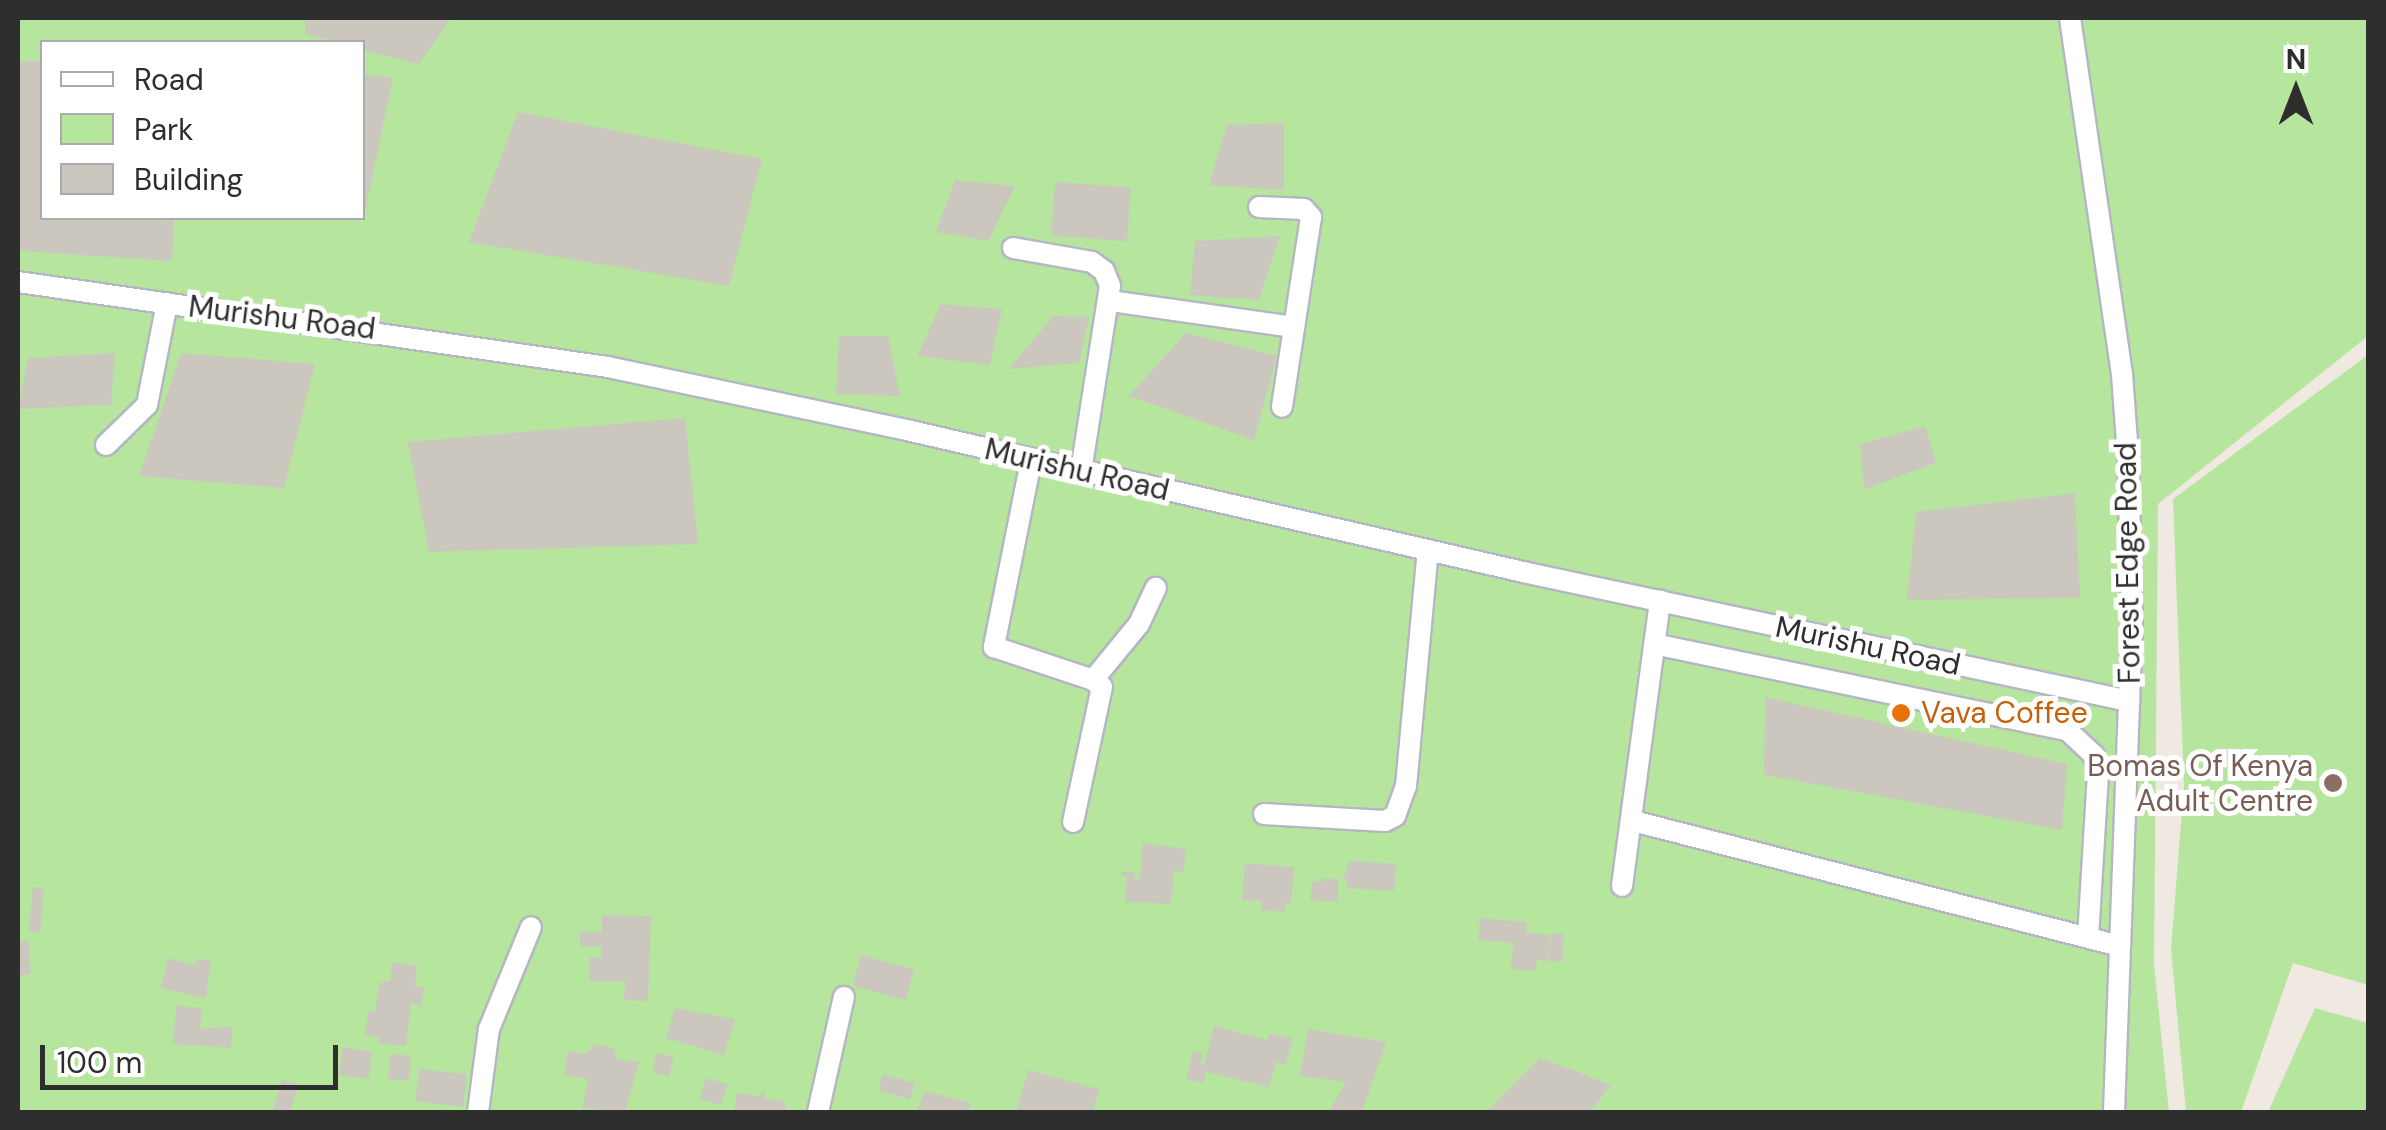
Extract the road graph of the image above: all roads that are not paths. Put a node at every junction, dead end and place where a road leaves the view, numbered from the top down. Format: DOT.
graph roads {
  1 [pos="2070,18"];
  2 [pos="1260,207"];
  3 [pos="1013,248"];
  4 [pos="18,282"];
  5 [pos="1111,302"];
  6 [pos="168,303"];
  7 [pos="1294,327"];
  8 [pos="1282,407"];
  9 [pos="106,445"];
  10 [pos="1031,461"];
  11 [pos="1081,472"];
  12 [pos="1428,550"];
  13 [pos="1156,588"];
  14 [pos="1660,601"];
  15 [pos="1654,644"];
  16 [pos="1093,680"];
  17 [pos="2129,701"];
  18 [pos="1264,814"];
  19 [pos="1633,821"];
  20 [pos="1072,822"];
  21 [pos="1622,886"];
  22 [pos="531,927"];
  23 [pos="2088,936"];
  24 [pos="2120,946"];
  25 [pos="844,997"];
  26 [pos="478,1112"];
  27 [pos="818,1112"];
  28 [pos="2114,1112"];
  1 -- 17 [label="street, Forest Edge Road"];
  2 -- 7 [label="street"];
  3 -- 5 [label="street"];
  4 -- 6 [label="street, Murishu Road"];
  5 -- 7 [label="street"];
  5 -- 11 [label="street"];
  6 -- 9 [label="street"];
  6 -- 10 [label="street, Murishu Road"];
  7 -- 8 [label="street"];
  10 -- 11 [label="street, Murishu Road"];
  10 -- 16 [label="street"];
  11 -- 12 [label="street, Murishu Road"];
  12 -- 14 [label="street, Murishu Road"];
  12 -- 18 [label="street"];
  13 -- 16 [label="street"];
  14 -- 15 [label="street"];
  14 -- 17 [label="street, Murishu Road"];
  15 -- 19 [label="street"];
  15 -- 23 [label="street"];
  16 -- 20 [label="street"];
  17 -- 24 [label="street, Forest Edge Road"];
  19 -- 21 [label="street"];
  19 -- 23 [label="street"];
  22 -- 26 [label="street"];
  23 -- 24 [label="street"];
  24 -- 28 [label="street, Forest Edge Road"];
  25 -- 27 [label="street"];
}
